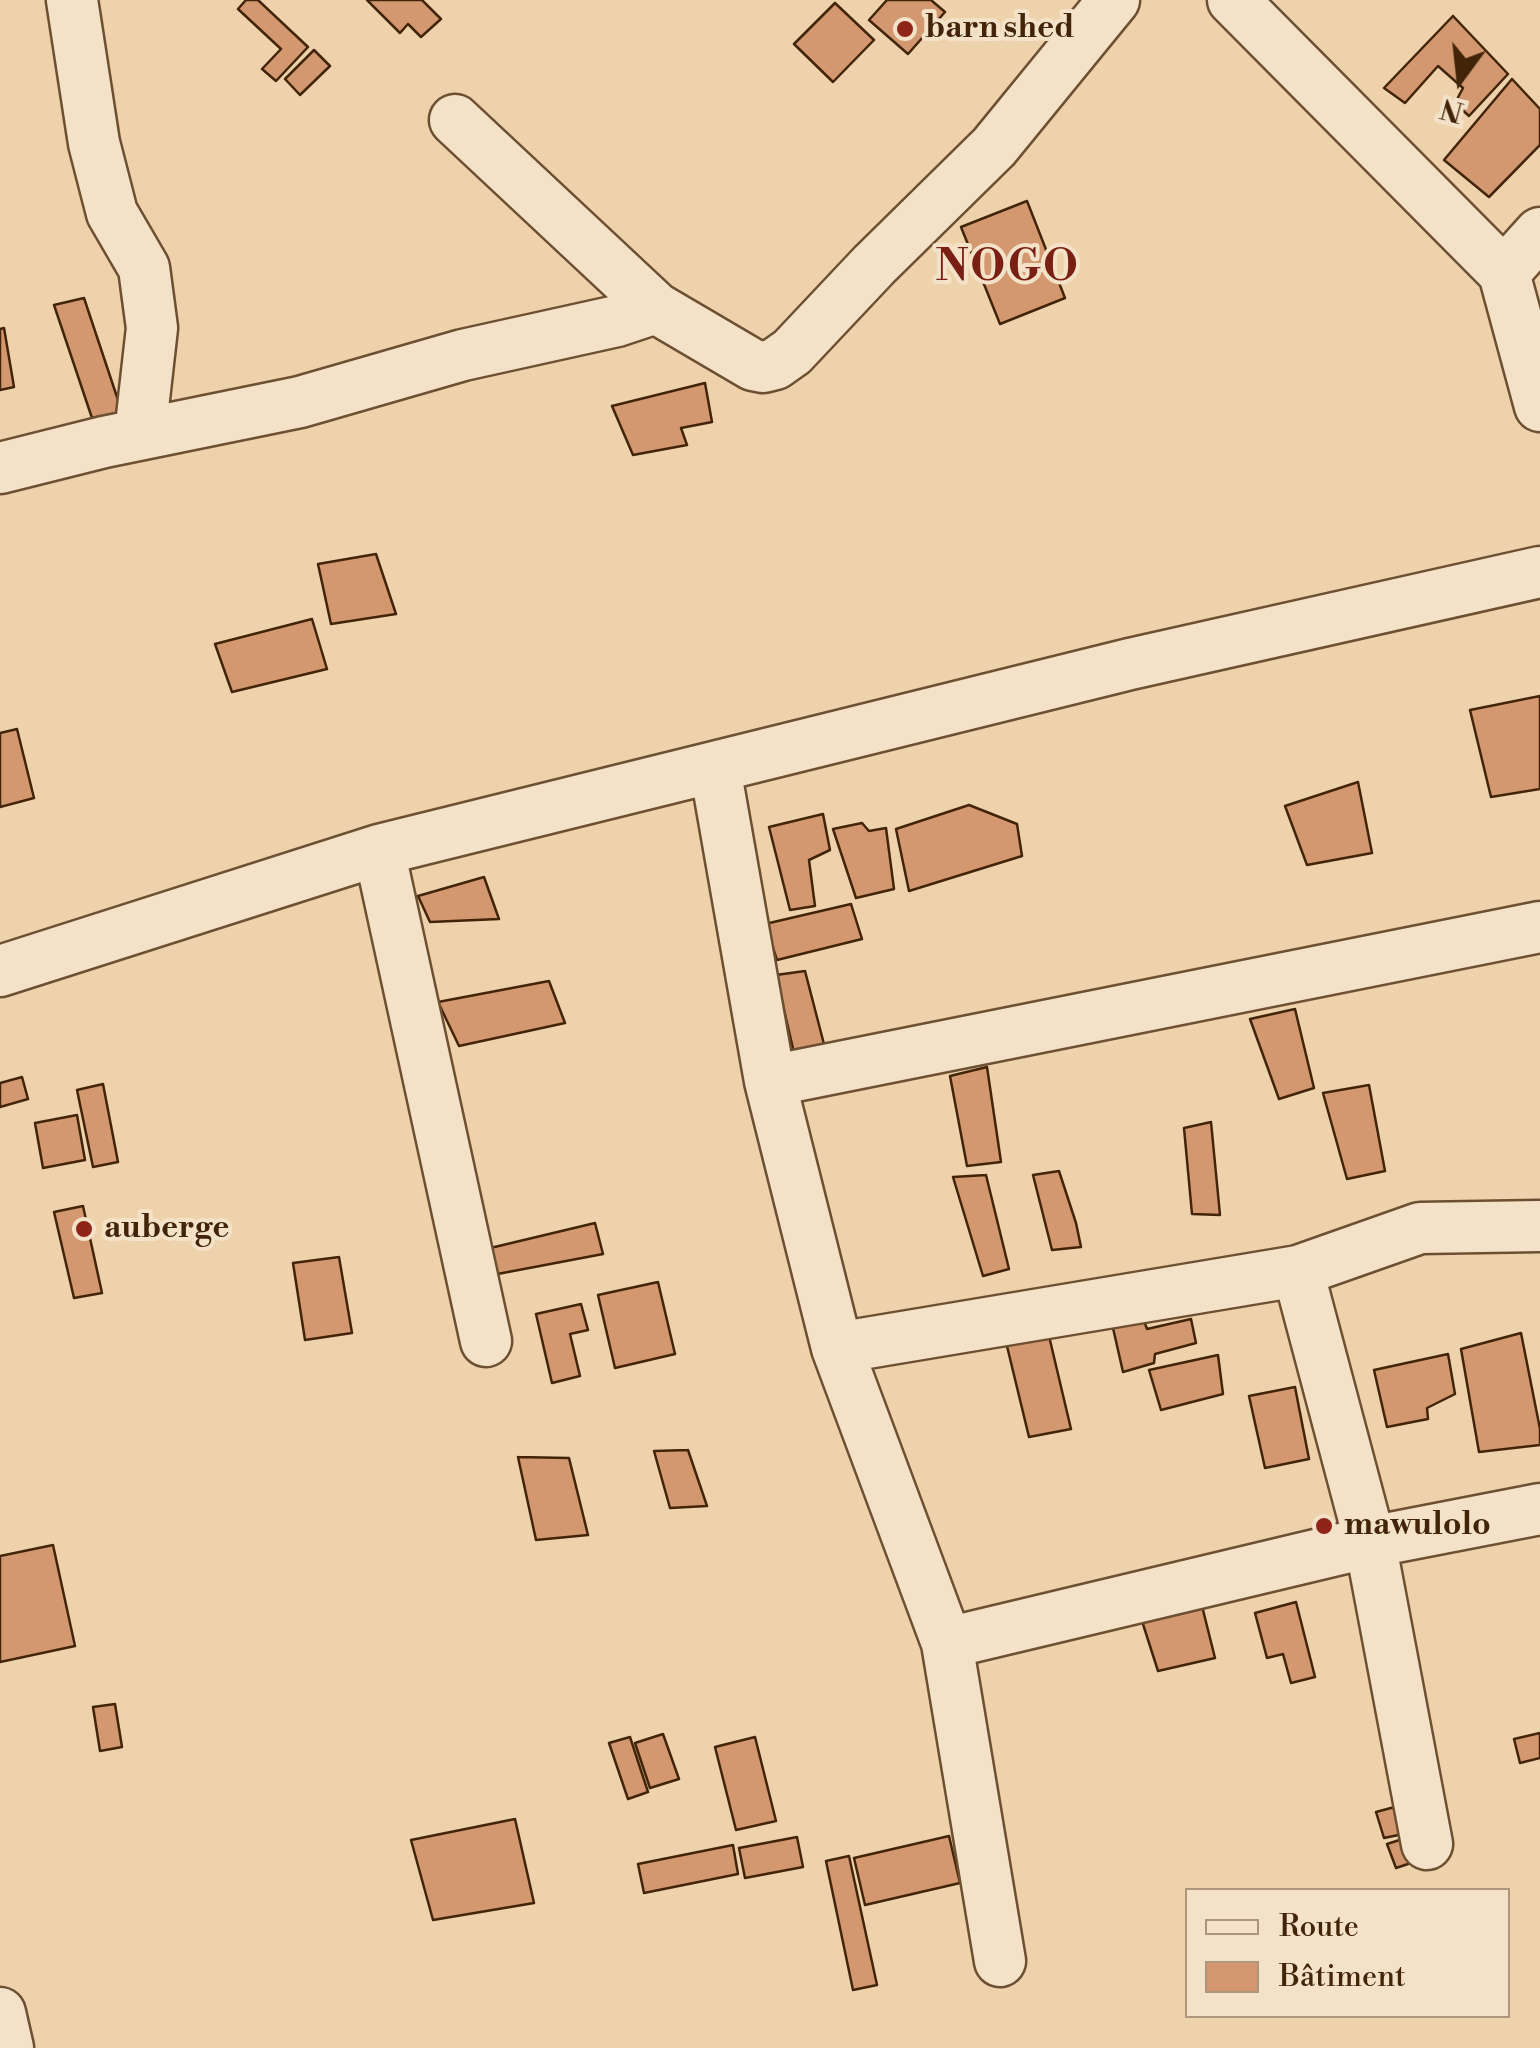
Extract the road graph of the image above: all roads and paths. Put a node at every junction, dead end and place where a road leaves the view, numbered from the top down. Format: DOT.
graph roads {
  1 [pos="72,0"];
  2 [pos="1114,0"];
  3 [pos="1233,0"];
  4 [pos="454,120"];
  5 [pos="1540,233"];
  6 [pos="1504,273"];
  7 [pos="656,308"];
  8 [pos="1540,406"];
  9 [pos="140,434"];
  10 [pos="0,468"];
  11 [pos="1540,572"];
  12 [pos="715,768"];
  13 [pos="380,850"];
  14 [pos="1540,928"];
  15 [pos="0,971"];
  16 [pos="770,1081"];
  17 [pos="1540,1226"];
  18 [pos="1298,1271"];
  19 [pos="486,1341"];
  20 [pos="838,1348"];
  21 [pos="1540,1509"];
  22 [pos="1370,1542"];
  23 [pos="946,1643"];
  24 [pos="1427,1844"];
  25 [pos="1000,1962"];
  26 [pos="0,2013"];
  27 [pos="8,2048"];
  1 -- 9 [label="street"];
  2 -- 7 [label="street"];
  3 -- 6 [label="street"];
  4 -- 7 [label="street"];
  5 -- 6 [label="street"];
  6 -- 8 [label="street"];
  7 -- 9 [label="street"];
  9 -- 10 [label="street"];
  11 -- 12 [label="street"];
  12 -- 13 [label="street"];
  12 -- 16 [label="street"];
  13 -- 15 [label="street"];
  13 -- 19 [label="street"];
  14 -- 16 [label="street"];
  16 -- 20 [label="street"];
  17 -- 18 [label="street"];
  18 -- 20 [label="street"];
  18 -- 22 [label="street"];
  20 -- 23 [label="street"];
  21 -- 22 [label="street"];
  22 -- 23 [label="street"];
  22 -- 24 [label="street"];
  23 -- 25 [label="street"];
  26 -- 27 [label="street"];
}
